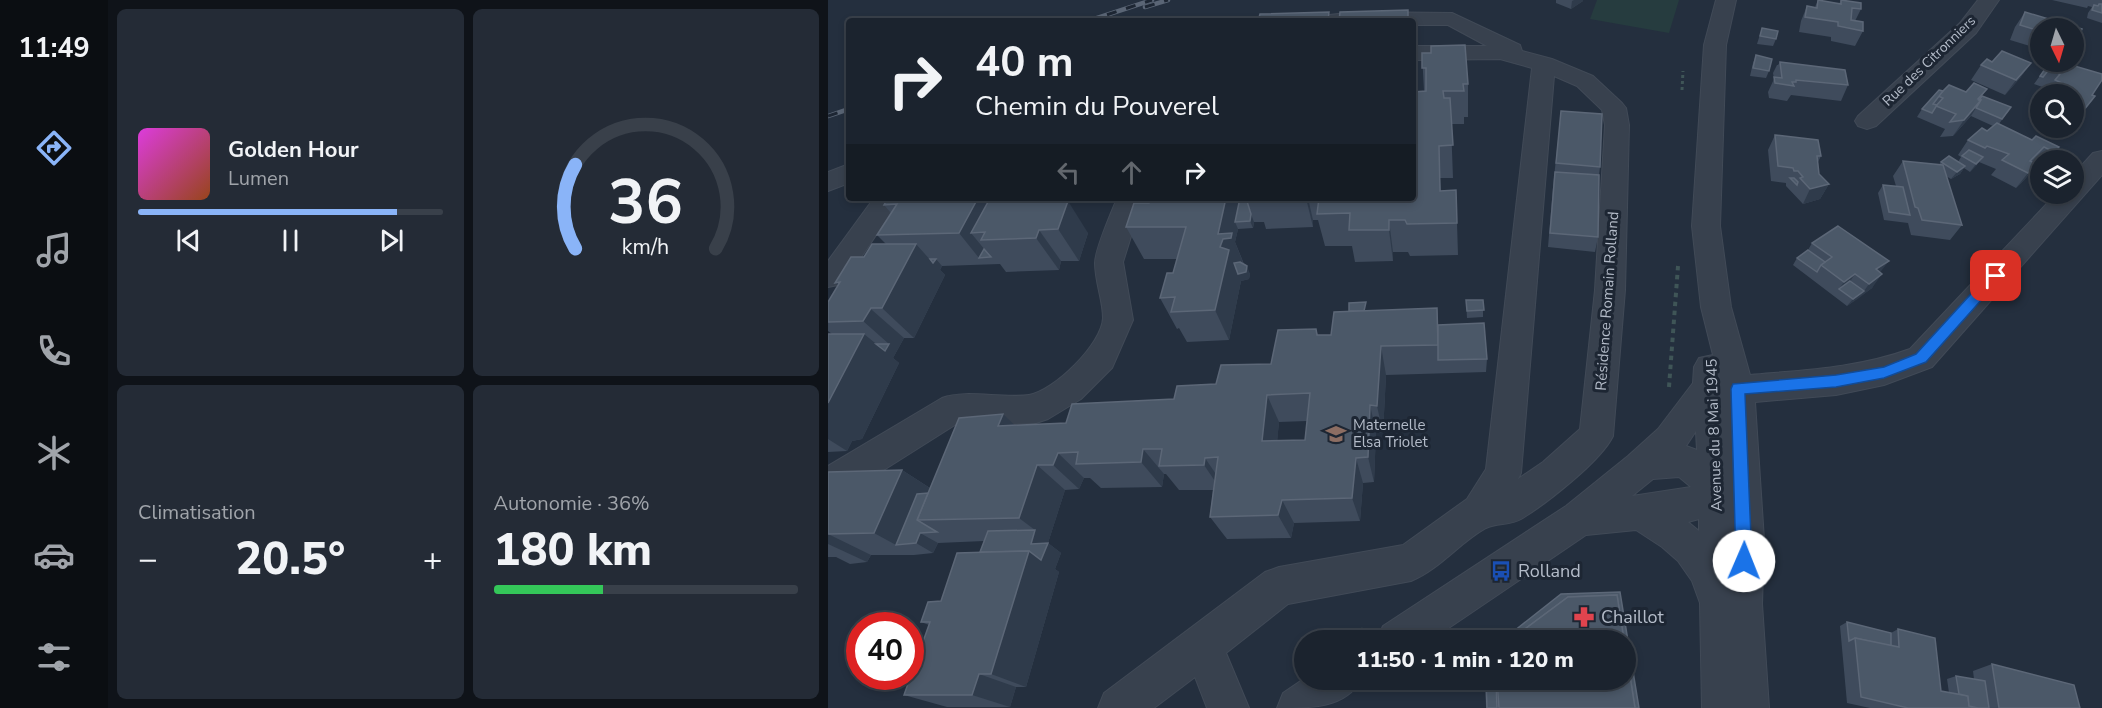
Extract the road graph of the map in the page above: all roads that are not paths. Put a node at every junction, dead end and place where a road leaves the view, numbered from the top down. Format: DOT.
graph roads {
  1 [pos="1726,0"];
  2 [pos="1989,0"];
  3 [pos="1416,19"];
  4 [pos="1416,53"];
  5 [pos="1537,62"];
  6 [pos="1867,121"];
  7 [pos="2102,159"];
  8 [pos="846,174"];
  9 [pos="2084,179"];
  10 [pos="828,182"];
  11 [pos="886,201"];
  12 [pos="1129,201"];
  13 [pos="2061,204"];
  14 [pos="830,285"];
  15 [pos="1724,388"];
  16 [pos="1639,468"];
  17 [pos="828,485"];
  18 [pos="1729,489"];
  19 [pos="1480,511"];
  20 [pos="1639,512"];
  21 [pos="1579,518"];
  22 [pos="1719,600"];
  23 [pos="1412,630"];
  24 [pos="1203,646"];
  25 [pos="1325,690"];
  26 [pos="1119,708"];
  27 [pos="1228,708"];
  28 [pos="1298,708"];
  29 [pos="1723,708"];
  30 [pos="1748,708"];
  1 -- 15 [label="street, Avenue du 8 Mai 1945"];
  2 -- 6 [label="street, Rue des Citronniers"];
  3 -- 5 [label="street, Résidence Romain Rolland"];
  4 -- 5 [label="street, Résidence Romain Rolland"];
  5 -- 19 [label="street, Résidence Romain Rolland"];
  5 -- 19 [label="street, Résidence Romain Rolland"];
  7 -- 9 [label="street"];
  8 -- 10 [label="street"];
  11 -- 14 [label="street"];
  12 -- 17 [label="street"];
  13 -- 15 [label="street"];
  15 -- 16 [label="street"];
  15 -- 18 [label="street, Avenue du 8 Mai 1945"];
  16 -- 18 [label="street"];
  16 -- 21 [label="street"];
  18 -- 20 [label="street"];
  18 -- 22 [label="street, Avenue du 8 Mai 1945"];
  18 -- 30 [label="street"];
  19 -- 24 [label="street, Résidence Romain Rolland"];
  20 -- 21 [label="street"];
  20 -- 22 [label="street"];
  21 -- 23 [label="street"];
  22 -- 29 [label="street, Avenue du 8 Mai 1945"];
  24 -- 26 [label="street, Résidence Romain Rolland"];
  24 -- 27 [label="street"];
  25 -- 28 [label="street"];
}
